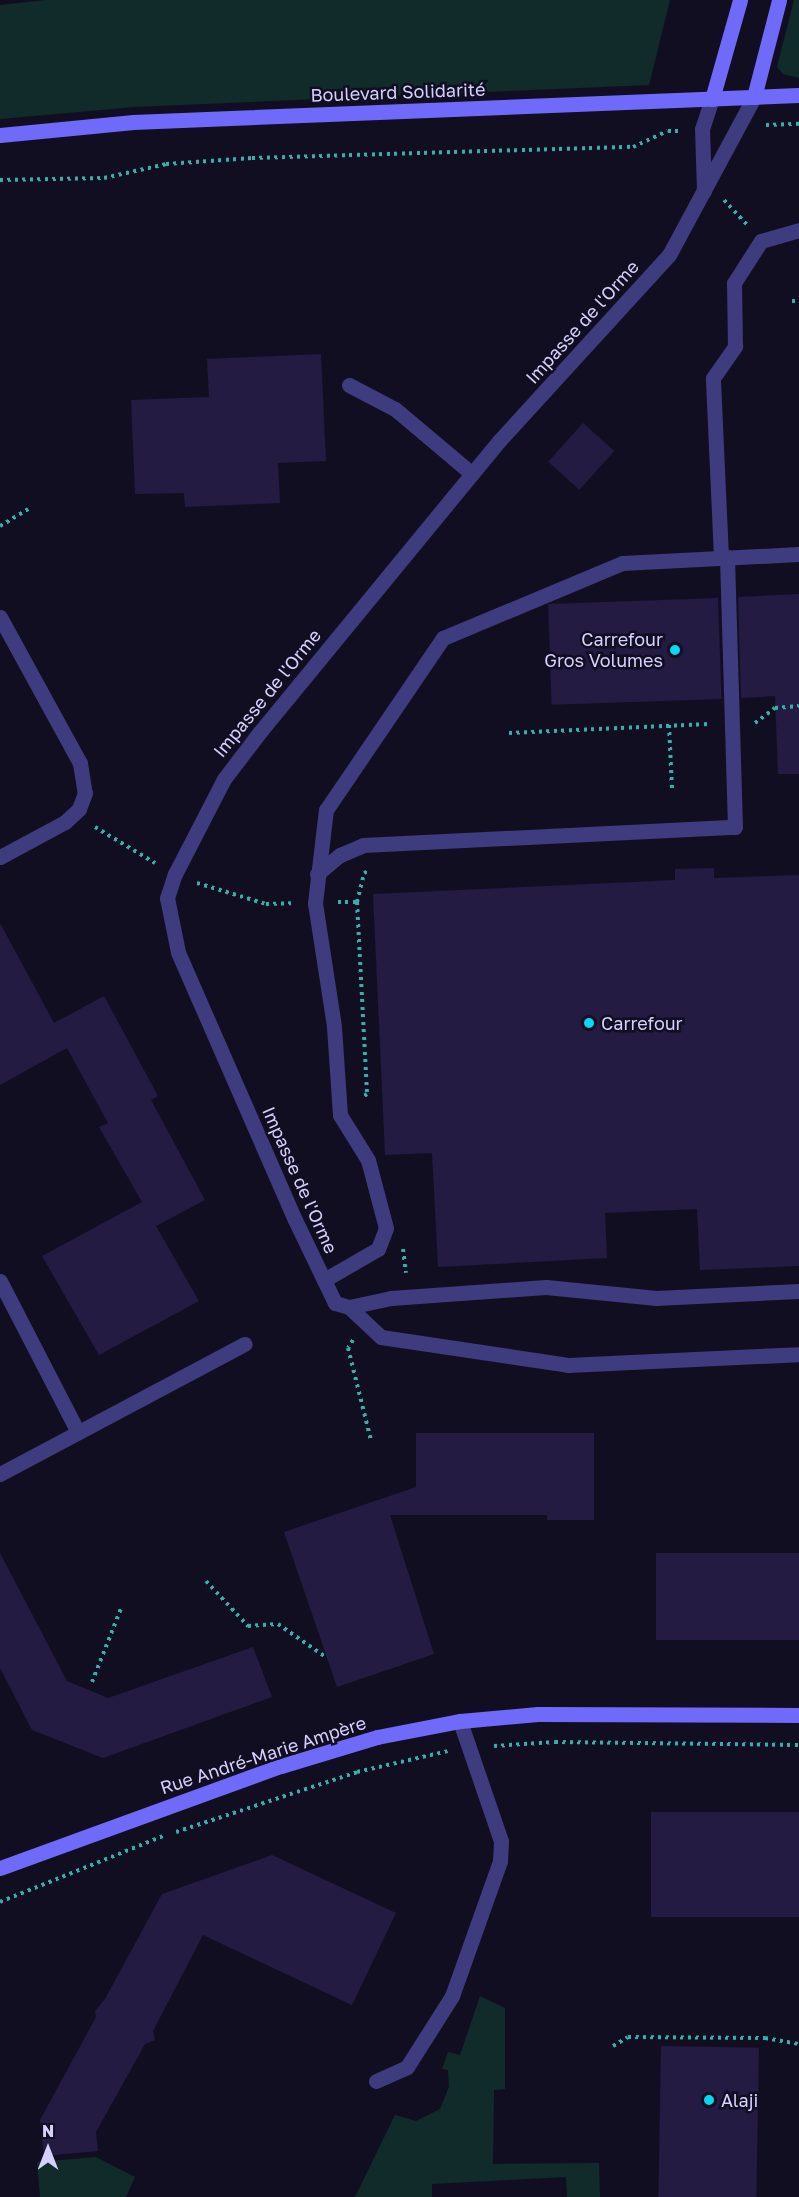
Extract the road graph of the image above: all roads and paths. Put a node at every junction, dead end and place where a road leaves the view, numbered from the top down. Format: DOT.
graph roads {
  1 [pos="740,0"];
  2 [pos="779,0"];
  3 [pos="799,95"];
  4 [pos="754,97"];
  5 [pos="712,99"];
  6 [pos="799,124"];
  7 [pos="702,129"];
  8 [pos="0,135"];
  9 [pos="758,135"];
  10 [pos="0,180"];
  11 [pos="704,191"];
  12 [pos="721,196"];
  13 [pos="799,230"];
  14 [pos="761,241"];
  15 [pos="792,301"];
  16 [pos="799,301"];
  17 [pos="349,386"];
  18 [pos="471,473"];
  19 [pos="28,509"];
  20 [pos="0,526"];
  21 [pos="799,554"];
  22 [pos="724,557"];
  23 [pos="0,617"];
  24 [pos="755,721"];
  25 [pos="733,722"];
  26 [pos="669,725"];
  27 [pos="509,733"];
  28 [pos="672,789"];
  29 [pos="79,809"];
  30 [pos="0,857"];
  31 [pos="175,874"];
  32 [pos="317,874"];
  33 [pos="247,899"];
  34 [pos="324,1280"];
  35 [pos="0,1281"];
  36 [pos="799,1291"];
  37 [pos="342,1305"];
  38 [pos="364,1325"];
  39 [pos="245,1344"];
  40 [pos="799,1354"];
  41 [pos="78,1432"];
  42 [pos="371,1440"];
  43 [pos="0,1474"];
  44 [pos="206,1581"];
  45 [pos="122,1606"];
  46 [pos="324,1656"];
  47 [pos="92,1682"];
  48 [pos="799,1715"];
  49 [pos="460,1721"];
  50 [pos="799,1745"];
  51 [pos="467,1747"];
  52 [pos="0,1868"];
  53 [pos="0,1902"];
  54 [pos="799,2044"];
  55 [pos="613,2046"];
  56 [pos="376,2080"];
  1 -- 5 [label="main road"];
  2 -- 4 [label="main road"];
  3 -- 4 [label="main road, Boulevard Solidarité"];
  4 -- 5 [label="main road, Boulevard Solidarité"];
  4 -- 11 [label="street, Impasse de l'Orme"];
  5 -- 7 [label="street"];
  5 -- 8 [label="main road, Boulevard Solidarité"];
  6 -- 9 [label="path"];
  7 -- 10 [label="path"];
  7 -- 11 [label="street"];
  11 -- 18 [label="street, Impasse de l'Orme"];
  12 -- 14 [label="path"];
  13 -- 14 [label="street"];
  14 -- 22 [label="street"];
  15 -- 16 [label="path"];
  17 -- 18 [label="street"];
  18 -- 31 [label="street, Impasse de l'Orme"];
  19 -- 20 [label="path"];
  21 -- 22 [label="street"];
  22 -- 25 [label="street"];
  22 -- 32 [label="street"];
  23 -- 29 [label="street"];
  24 -- 25 [label="path"];
  25 -- 26 [label="path"];
  25 -- 32 [label="street"];
  26 -- 27 [label="path"];
  26 -- 28 [label="path"];
  29 -- 30 [label="street"];
  29 -- 31 [label="path"];
  31 -- 33 [label="path"];
  31 -- 34 [label="street, Impasse de l'Orme"];
  32 -- 34 [label="street"];
  34 -- 37 [label="street, Impasse de l'Orme"];
  35 -- 41 [label="street"];
  36 -- 37 [label="street"];
  37 -- 38 [label="street, Impasse de l'Orme"];
  38 -- 40 [label="street"];
  38 -- 42 [label="path"];
  39 -- 41 [label="street"];
  41 -- 43 [label="street"];
  44 -- 46 [label="path"];
  45 -- 47 [label="path"];
  48 -- 49 [label="main road, Rue André-Marie Ampère"];
  49 -- 51 [label="street"];
  49 -- 52 [label="main road, Rue André-Marie Ampère"];
  50 -- 51 [label="path"];
  51 -- 53 [label="path"];
  51 -- 56 [label="street"];
  54 -- 55 [label="path"];
}
